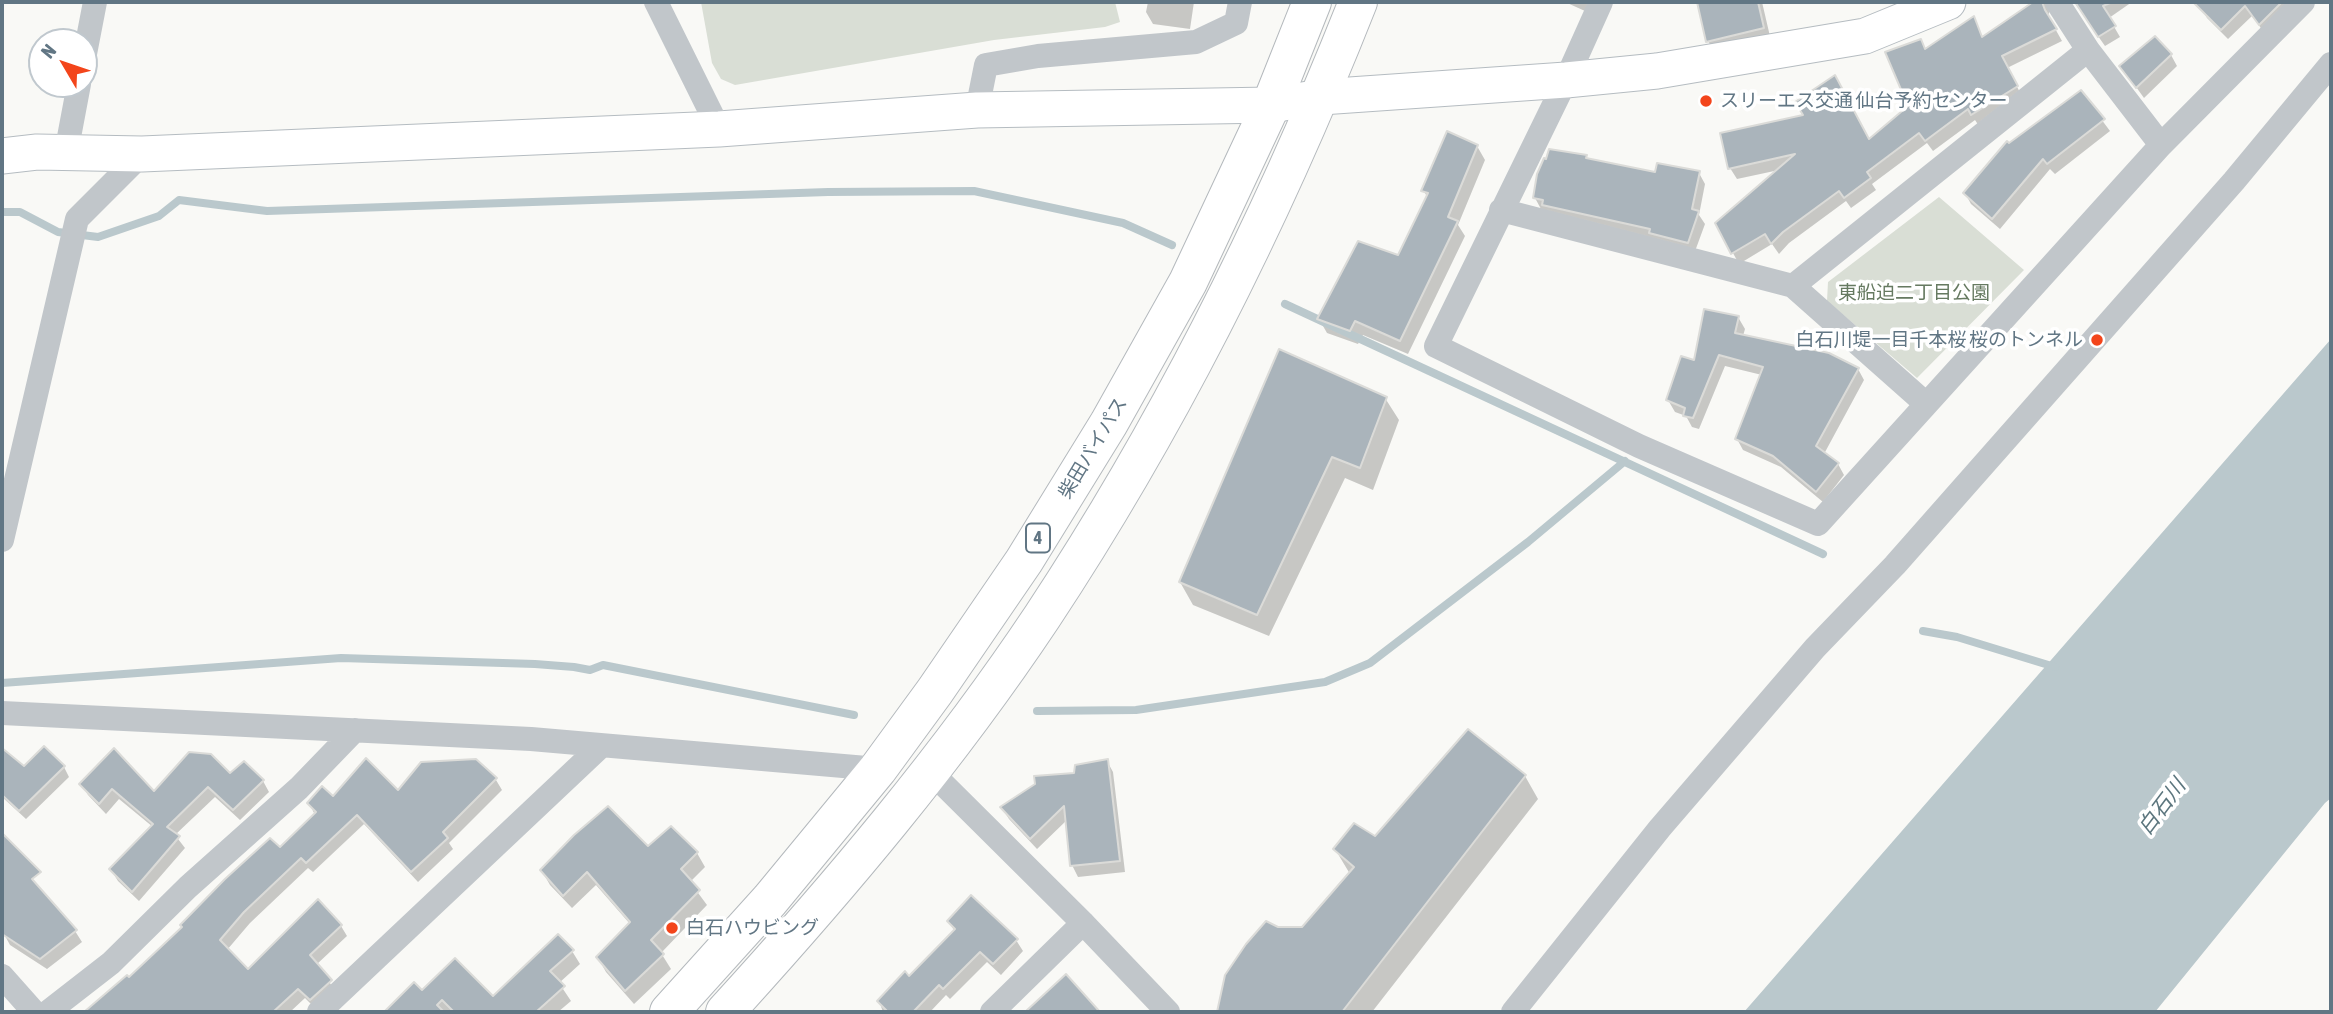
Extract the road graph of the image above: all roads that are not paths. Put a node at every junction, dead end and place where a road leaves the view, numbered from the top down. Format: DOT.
graph roads {
  1 [pos="95,2"];
  2 [pos="656,2"];
  3 [pos="1240,2"];
  4 [pos="1312,2"];
  5 [pos="1358,2"];
  6 [pos="1601,2"];
  7 [pos="1948,2"];
  8 [pos="2057,2"];
  9 [pos="2303,2"];
  10 [pos="90,28"];
  11 [pos="2088,50"];
  12 [pos="2331,64"];
  13 [pos="1566,80"];
  14 [pos="1321,97"];
  15 [pos="76,98"];
  16 [pos="1271,105"];
  17 [pos="977,110"];
  18 [pos="719,129"];
  19 [pos="2161,145"];
  20 [pos="66,153"];
  21 [pos="142,154"];
  22 [pos="2,156"];
  23 [pos="1501,210"];
  24 [pos="1793,286"];
  25 [pos="1925,402"];
  26 [pos="2,540"];
  27 [pos="2,713"];
  28 [pos="355,730"];
  29 [pos="601,746"];
  30 [pos="878,769"];
  31 [pos="929,770"];
  32 [pos="1083,923"];
  33 [pos="2,976"];
  34 [pos="34,1012"];
  35 [pos="48,1012"];
  36 [pos="320,1012"];
  37 [pos="669,1012"];
  38 [pos="725,1012"];
  39 [pos="992,1012"];
  40 [pos="1168,1012"];
  41 [pos="1513,1012"];
  1 -- 10 [label="street"];
  2 -- 18 [label="street"];
  3 -- 17 [label="street"];
  4 -- 16 [label="highway, 柴田バイパス / 4"];
  5 -- 14 [label="highway, 4"];
  6 -- 13 [label="street"];
  7 -- 13 [label="street"];
  8 -- 11 [label="street"];
  9 -- 19 [label="street"];
  11 -- 19 [label="street"];
  11 -- 24 [label="street"];
  12 -- 41 [label="street"];
  13 -- 14 [label="street"];
  13 -- 23 [label="street"];
  14 -- 16 [label="street"];
  14 -- 31 [label="highway, 4"];
  15 -- 20 [label="street"];
  16 -- 17 [label="street"];
  16 -- 30 [label="highway, 柴田バイパス / 4"];
  17 -- 18 [label="street"];
  18 -- 21 [label="street"];
  19 -- 25 [label="street"];
  20 -- 21 [label="street"];
  20 -- 22 [label="street"];
  21 -- 26 [label="street"];
  23 -- 24 [label="street"];
  23 -- 25 [label="street"];
  24 -- 25 [label="street"];
  27 -- 28 [label="street"];
  28 -- 29 [label="street"];
  28 -- 35 [label="street"];
  29 -- 30 [label="street"];
  29 -- 36 [label="street"];
  30 -- 37 [label="highway, 柴田バイパス / 4"];
  31 -- 32 [label="street"];
  31 -- 38 [label="highway, 4"];
  32 -- 39 [label="street"];
  32 -- 40 [label="street"];
  33 -- 34 [label="street"];
}
